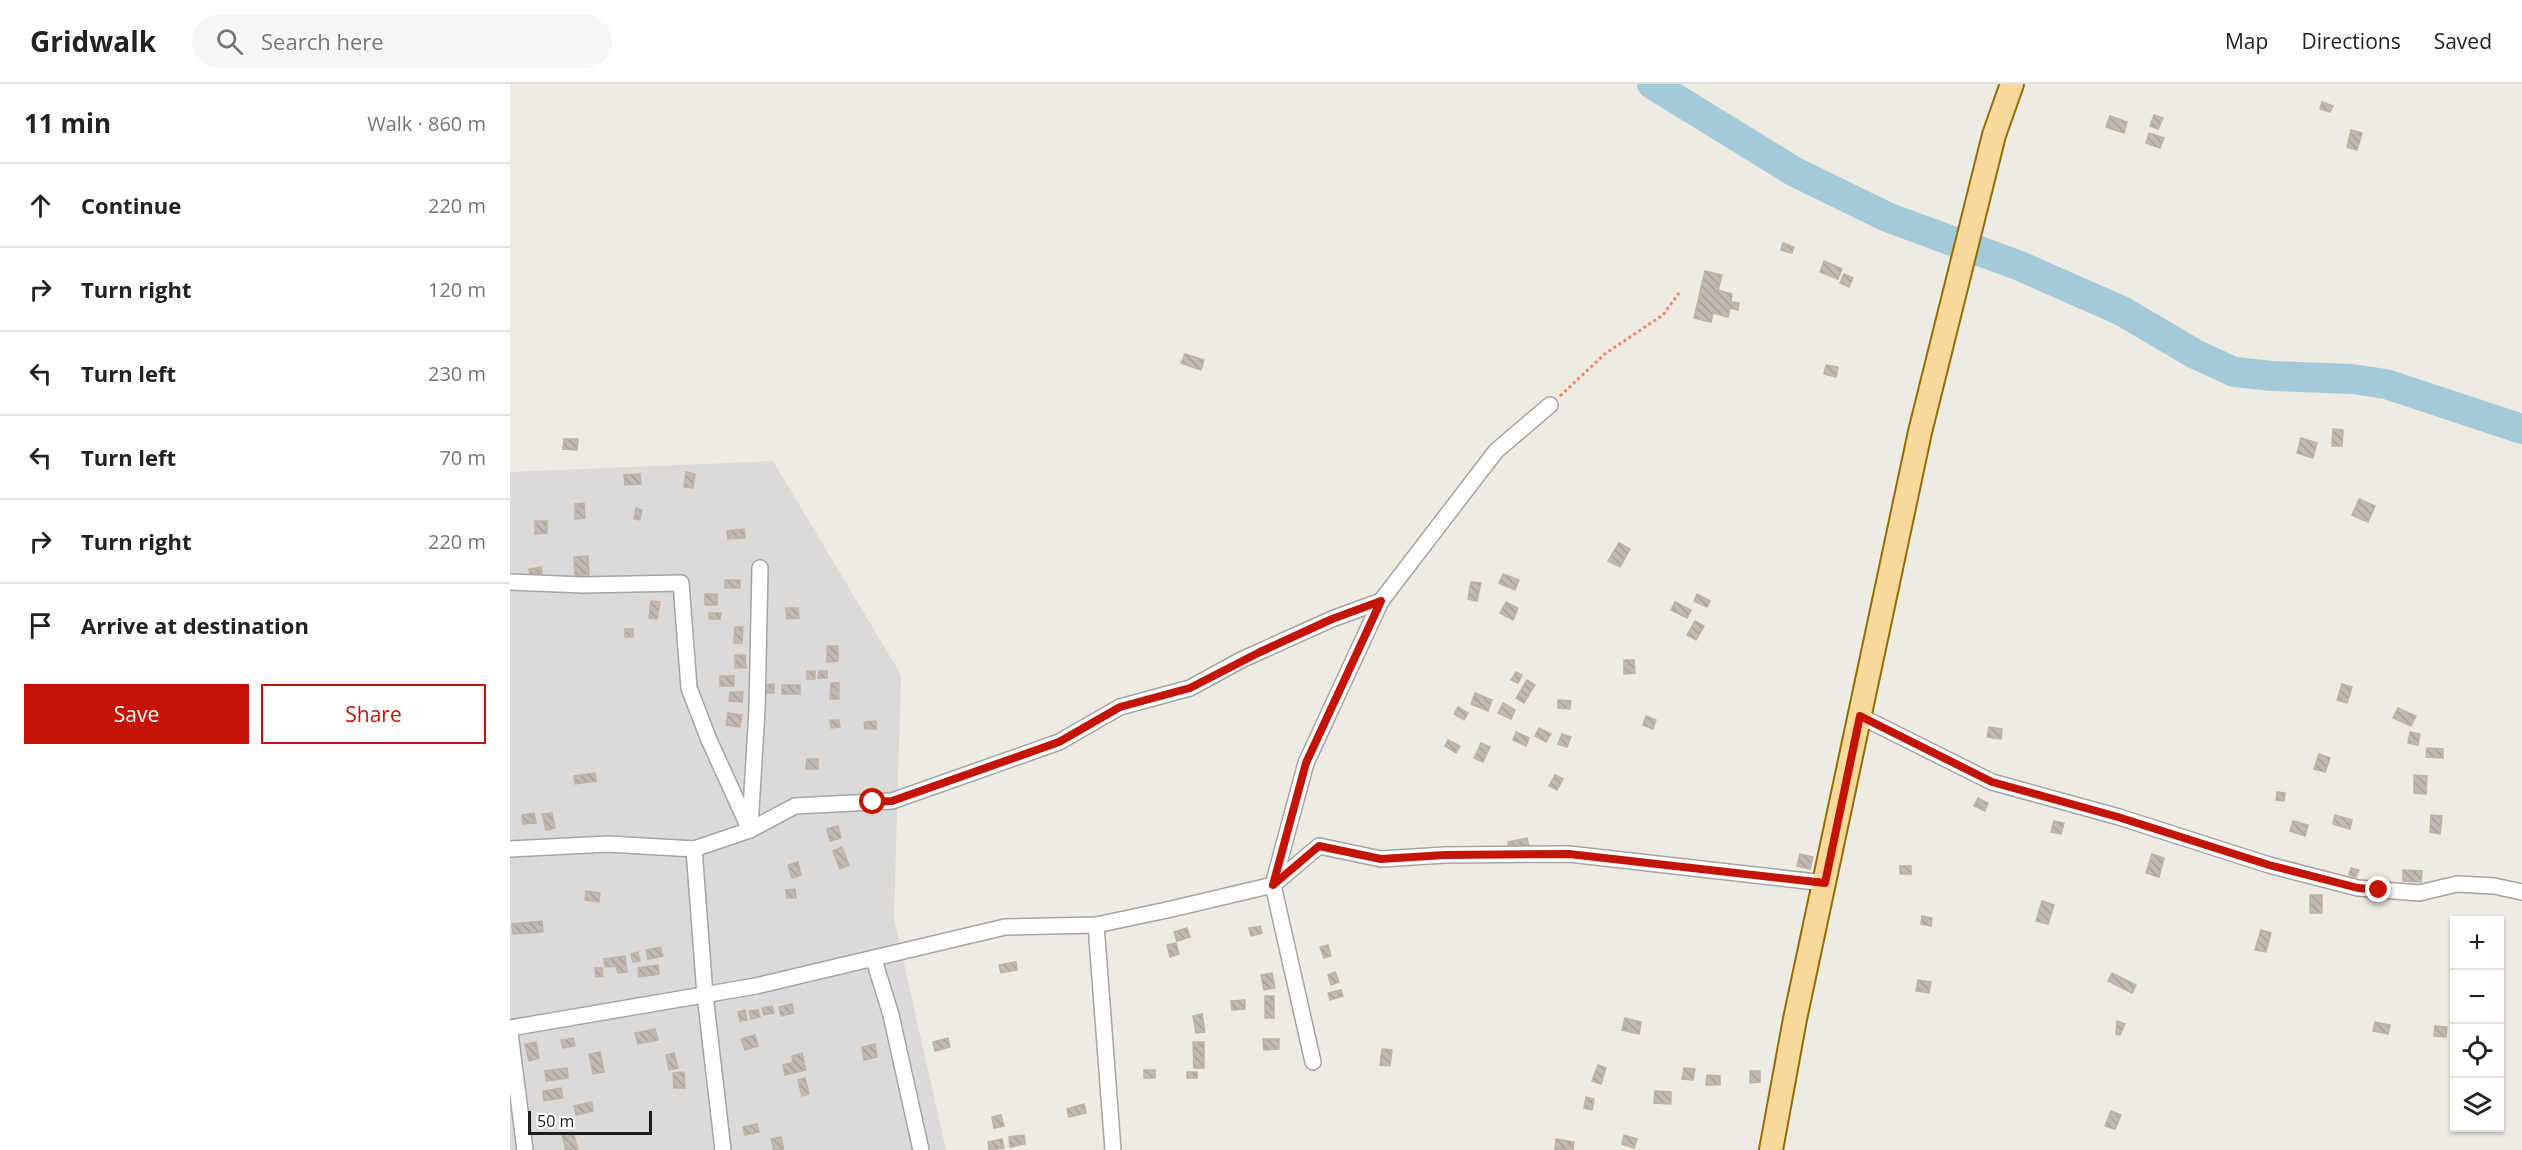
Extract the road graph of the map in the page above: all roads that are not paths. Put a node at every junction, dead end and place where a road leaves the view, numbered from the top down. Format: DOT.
graph roads {
  1 [pos="2012,84"];
  2 [pos="1550,405"];
  3 [pos="760,568"];
  4 [pos="510,582"];
  5 [pos="1381,601"];
  6 [pos="1860,716"];
  7 [pos="750,830"];
  8 [pos="510,849"];
  9 [pos="694,849"];
  10 [pos="1825,883"];
  11 [pos="1273,885"];
  12 [pos="2522,892"];
  13 [pos="1096,925"];
  14 [pos="874,960"];
  15 [pos="705,994"];
  16 [pos="510,1028"];
  17 [pos="510,1033"];
  18 [pos="1313,1062"];
  19 [pos="525,1150"];
  20 [pos="723,1150"];
  21 [pos="921,1150"];
  22 [pos="1113,1150"];
  23 [pos="1771,1150"];
  1 -- 6 [label="main road"];
  2 -- 5 [label="street"];
  3 -- 7 [label="street"];
  4 -- 7 [label="street"];
  5 -- 7 [label="street"];
  5 -- 11 [label="street"];
  6 -- 10 [label="main road"];
  6 -- 12 [label="street"];
  7 -- 9 [label="street"];
  8 -- 9 [label="street"];
  9 -- 15 [label="street"];
  10 -- 11 [label="street"];
  10 -- 23 [label="main road"];
  11 -- 13 [label="street"];
  11 -- 18 [label="street"];
  13 -- 14 [label="street"];
  13 -- 22 [label="street"];
  14 -- 15 [label="street"];
  14 -- 21 [label="street"];
  15 -- 16 [label="street"];
  15 -- 20 [label="street"];
  17 -- 19 [label="street"];
}
